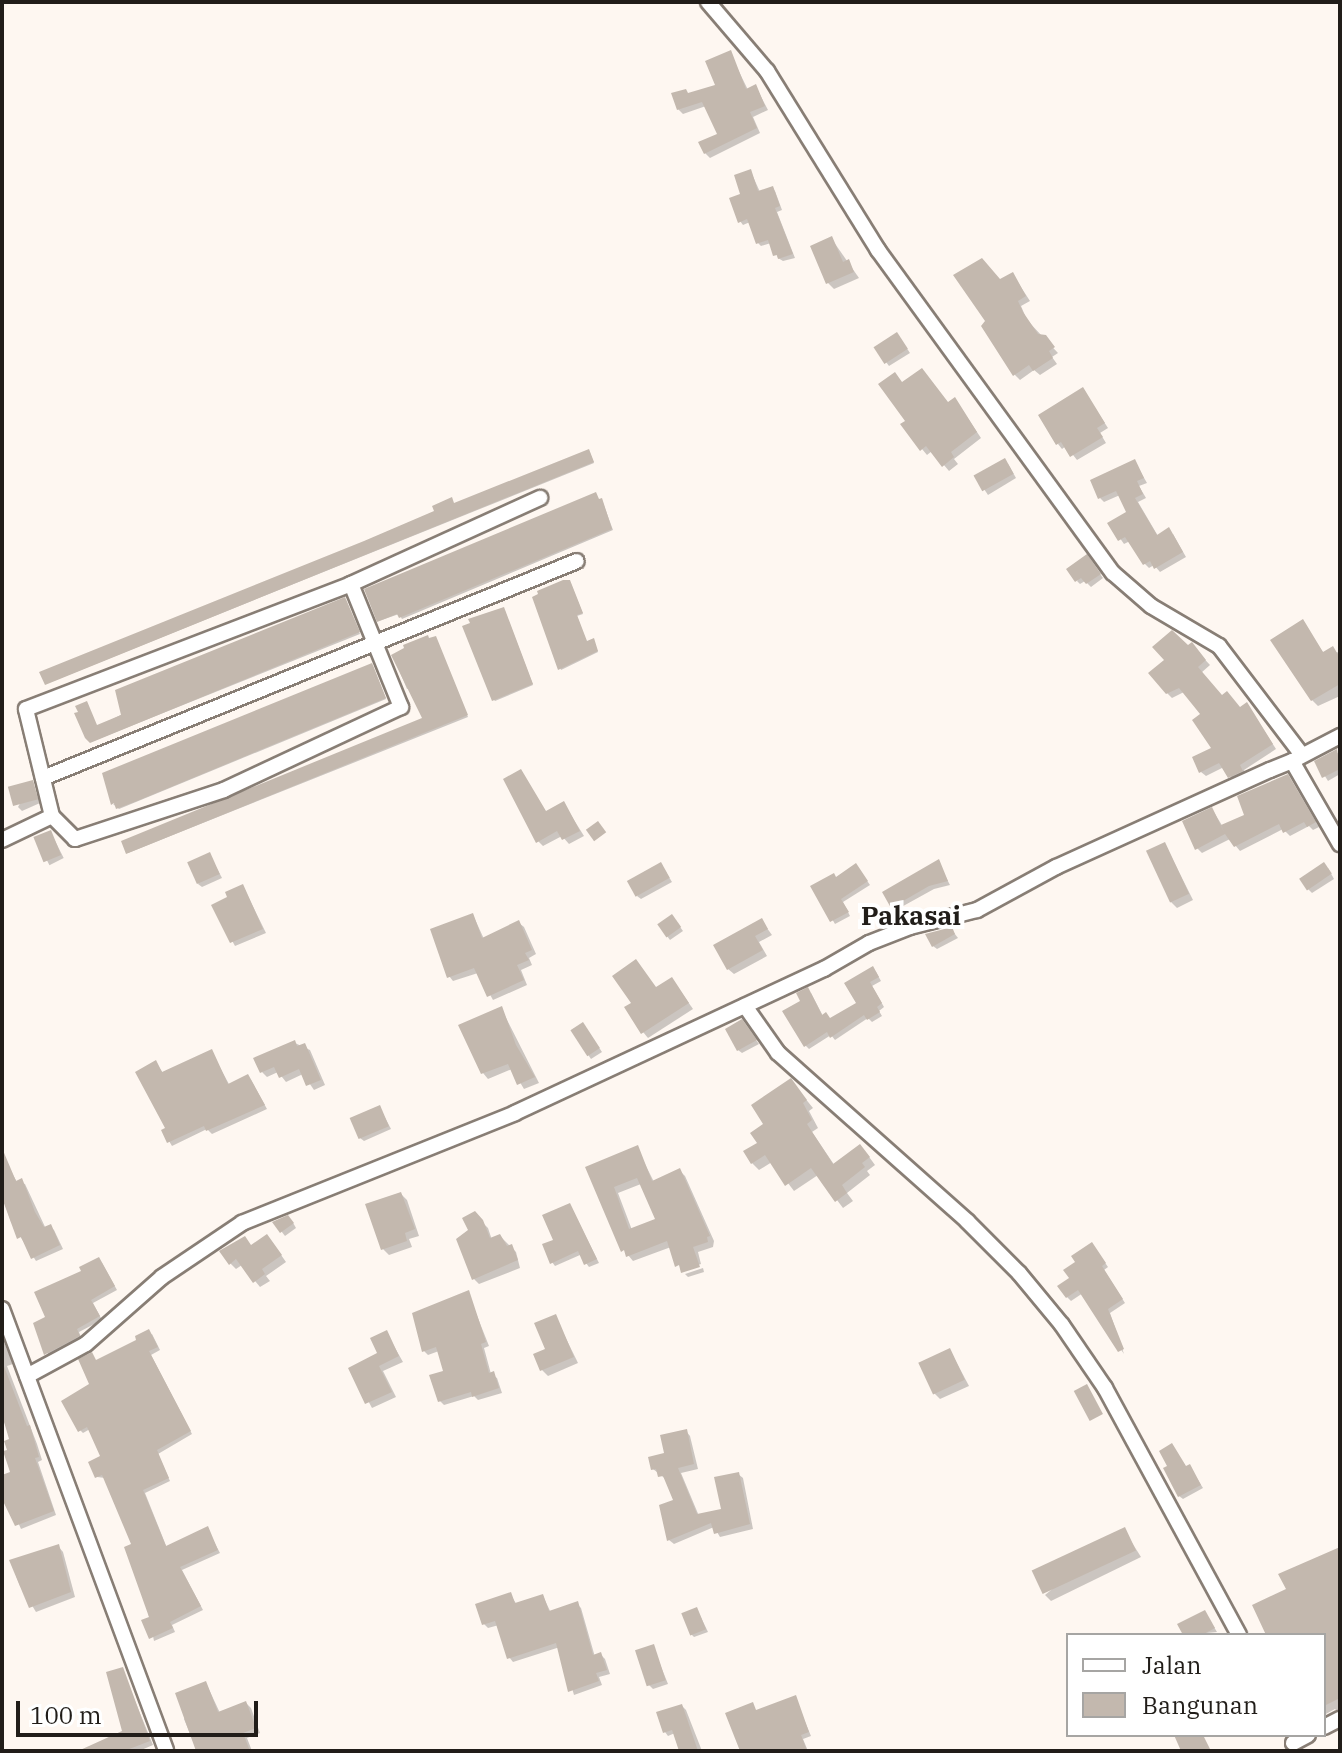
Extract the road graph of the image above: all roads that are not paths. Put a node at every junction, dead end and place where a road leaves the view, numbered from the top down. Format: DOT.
graph roads {
  1 [pos="708,2"];
  2 [pos="540,498"];
  3 [pos="577,561"];
  4 [pos="351,584"];
  5 [pos="375,641"];
  6 [pos="1340,736"];
  7 [pos="1297,758"];
  8 [pos="43,778"];
  9 [pos="52,816"];
  10 [pos="2,840"];
  11 [pos="1340,844"];
  12 [pos="745,1006"];
  13 [pos="2,1309"];
  14 [pos="27,1376"];
  15 [pos="1238,1633"];
  16 [pos="166,1751"];
  1 -- 7 [label="street"];
  2 -- 4 [label="street"];
  3 -- 5 [label="street"];
  4 -- 5 [label="street"];
  4 -- 8 [label="street"];
  5 -- 8 [label="street"];
  5 -- 9 [label="street"];
  6 -- 7 [label="street"];
  7 -- 11 [label="street"];
  7 -- 12 [label="street"];
  8 -- 9 [label="street"];
  9 -- 10 [label="street"];
  12 -- 14 [label="street"];
  12 -- 15 [label="street"];
  13 -- 14 [label="street"];
  14 -- 16 [label="street"];
}
